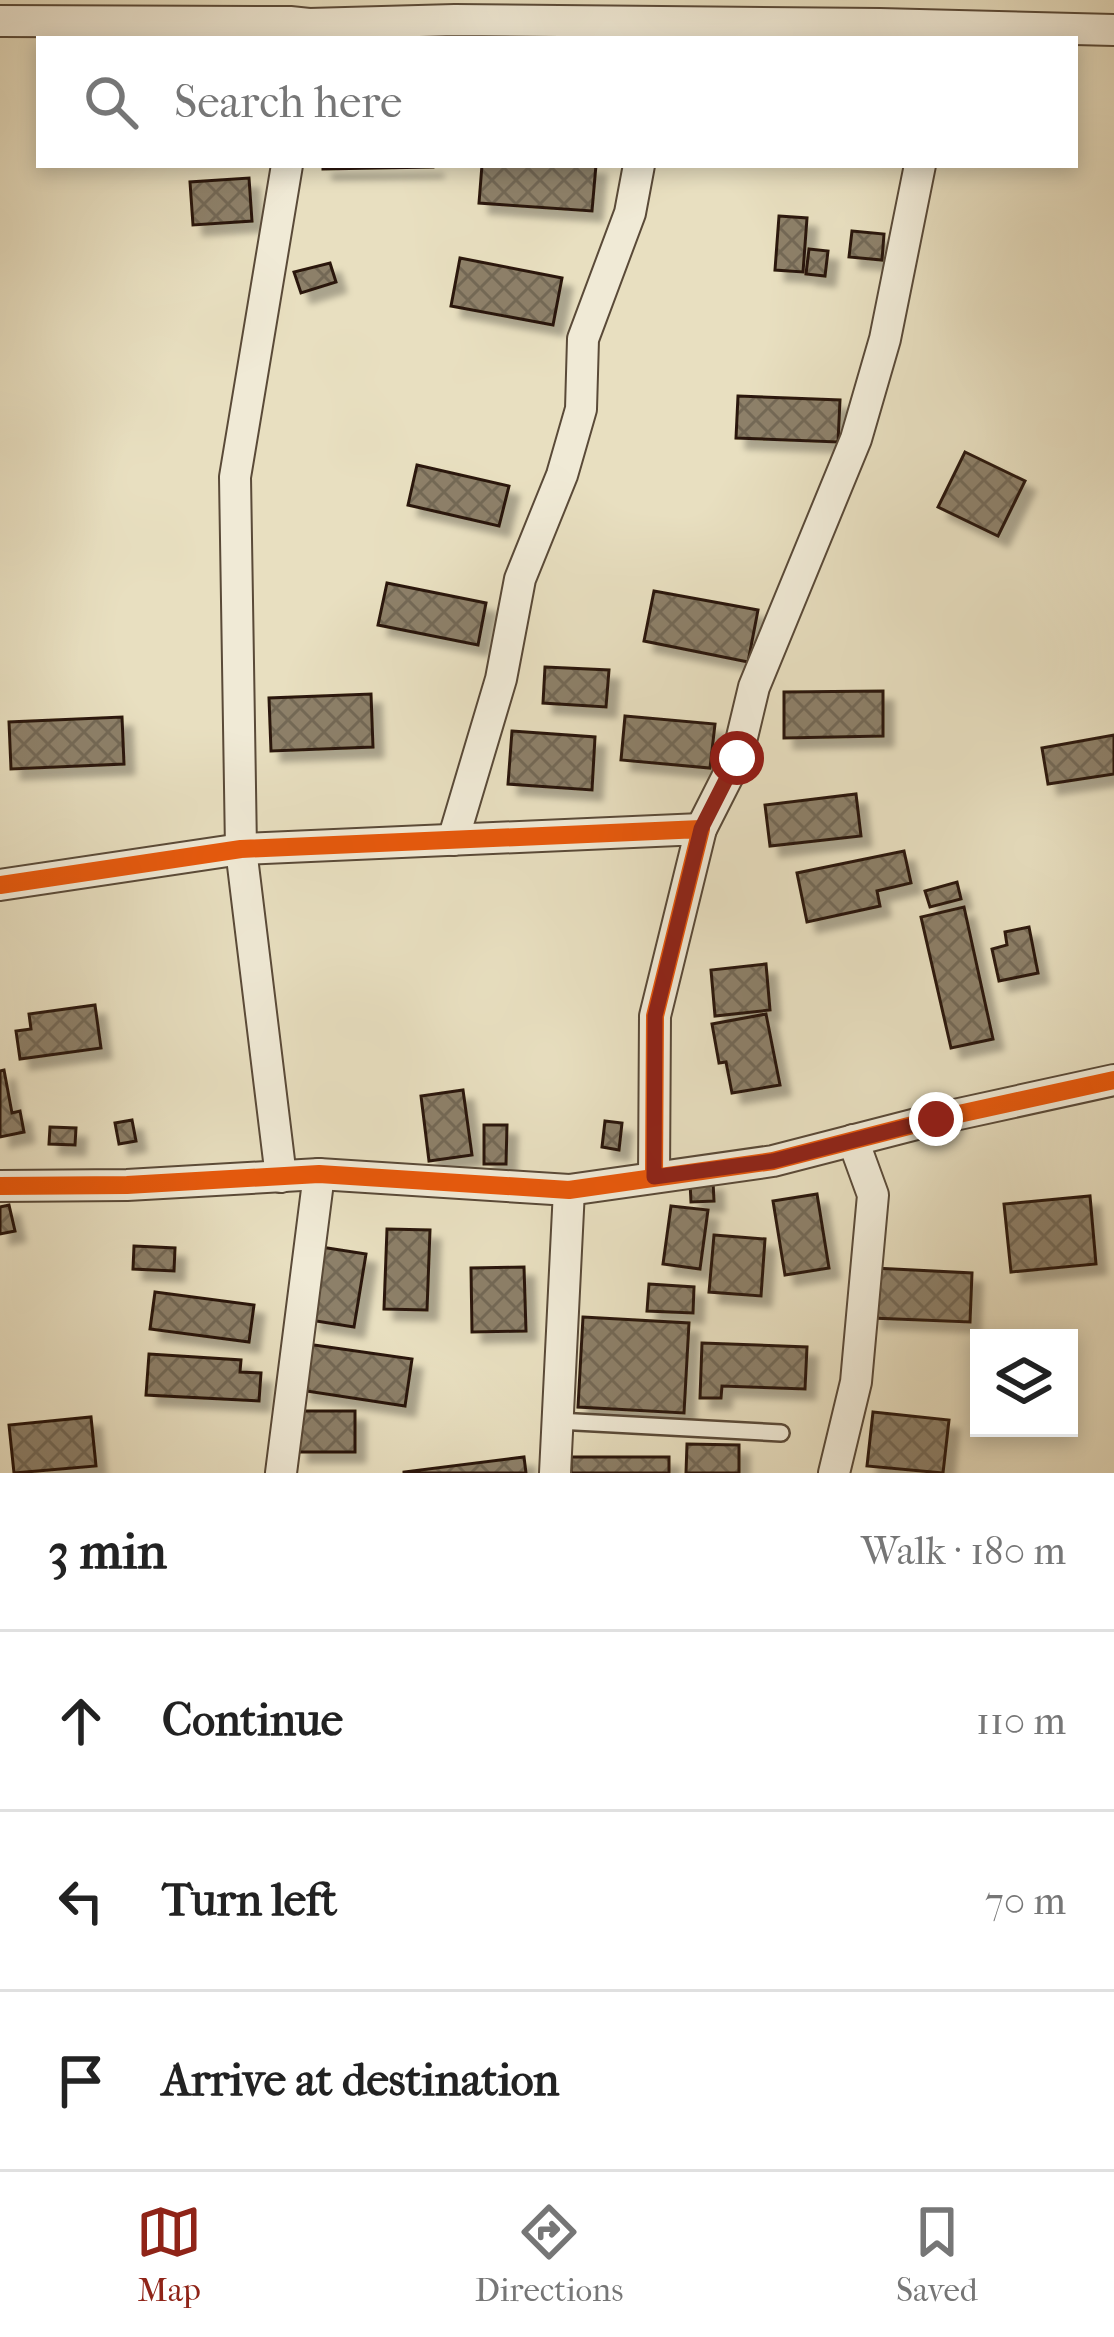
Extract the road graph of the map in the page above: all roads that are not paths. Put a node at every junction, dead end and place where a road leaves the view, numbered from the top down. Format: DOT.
graph roads {
  1 [pos="456,10"];
  2 [pos="0,21"];
  3 [pos="1114,30"];
  4 [pos="663,31"];
  5 [pos="308,32"];
  6 [pos="951,32"];
  7 [pos="286,168"];
  8 [pos="638,168"];
  9 [pos="919,168"];
  10 [pos="701,829"];
  11 [pos="453,840"];
  12 [pos="241,849"];
  13 [pos="0,885"];
  14 [pos="1114,1080"];
  15 [pos="853,1140"];
  16 [pos="320,1174"];
  17 [pos="654,1177"];
  18 [pos="281,1178"];
  19 [pos="0,1186"];
  20 [pos="569,1190"];
  21 [pos="557,1421"];
  22 [pos="781,1433"];
  23 [pos="281,1473"];
  24 [pos="555,1473"];
  25 [pos="834,1473"];
  1 -- 4 [label="street"];
  1 -- 5 [label="street"];
  2 -- 5 [label="street"];
  3 -- 6 [label="street"];
  4 -- 6 [label="street"];
  7 -- 12 [label="street"];
  8 -- 11 [label="street"];
  9 -- 10 [label="street"];
  10 -- 11 [label="street"];
  10 -- 17 [label="street"];
  11 -- 12 [label="street"];
  12 -- 13 [label="street"];
  12 -- 18 [label="street"];
  14 -- 15 [label="street"];
  15 -- 17 [label="street"];
  15 -- 25 [label="street"];
  16 -- 18 [label="street"];
  16 -- 20 [label="street"];
  16 -- 23 [label="street"];
  17 -- 20 [label="street"];
  18 -- 19 [label="street"];
  20 -- 21 [label="street"];
  21 -- 22 [label="lane"];
  21 -- 24 [label="street"];
}
